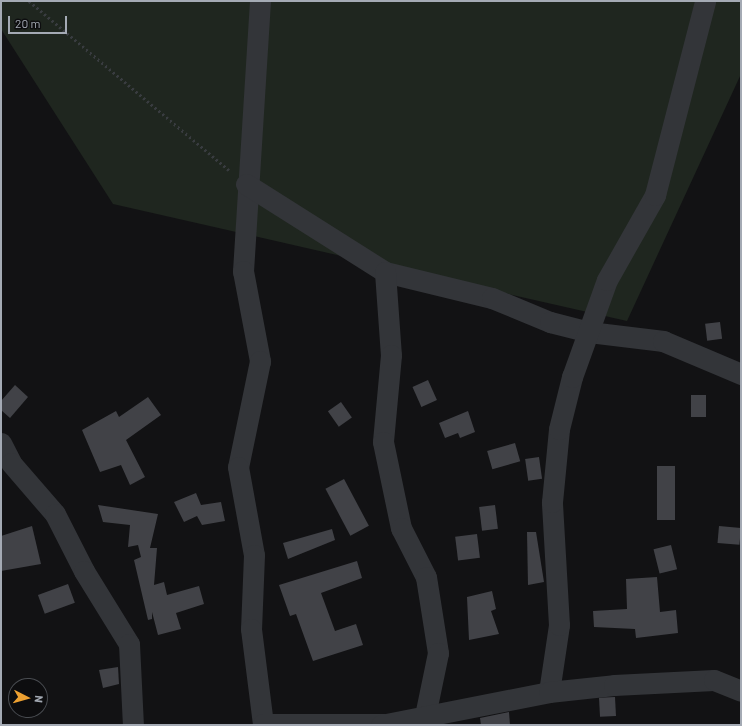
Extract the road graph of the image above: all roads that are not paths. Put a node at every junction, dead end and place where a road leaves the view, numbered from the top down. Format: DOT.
graph roads {
  1 [pos="260,1"];
  2 [pos="705,1"];
  3 [pos="246,184"];
  4 [pos="385,272"];
  5 [pos="589,332"];
  6 [pos="741,374"];
  7 [pos="1,443"];
  8 [pos="741,691"];
  9 [pos="549,692"];
  10 [pos="428,721"];
  11 [pos="382,724"];
  12 [pos="133,725"];
  13 [pos="262,725"];
  1 -- 3 [label="street"];
  2 -- 5 [label="street"];
  3 -- 4 [label="street"];
  3 -- 13 [label="street"];
  4 -- 5 [label="street"];
  4 -- 10 [label="street"];
  5 -- 6 [label="street"];
  5 -- 9 [label="street"];
  7 -- 12 [label="street"];
  8 -- 9 [label="street"];
  9 -- 10 [label="street"];
  10 -- 11 [label="street"];
  11 -- 13 [label="street"];
}
